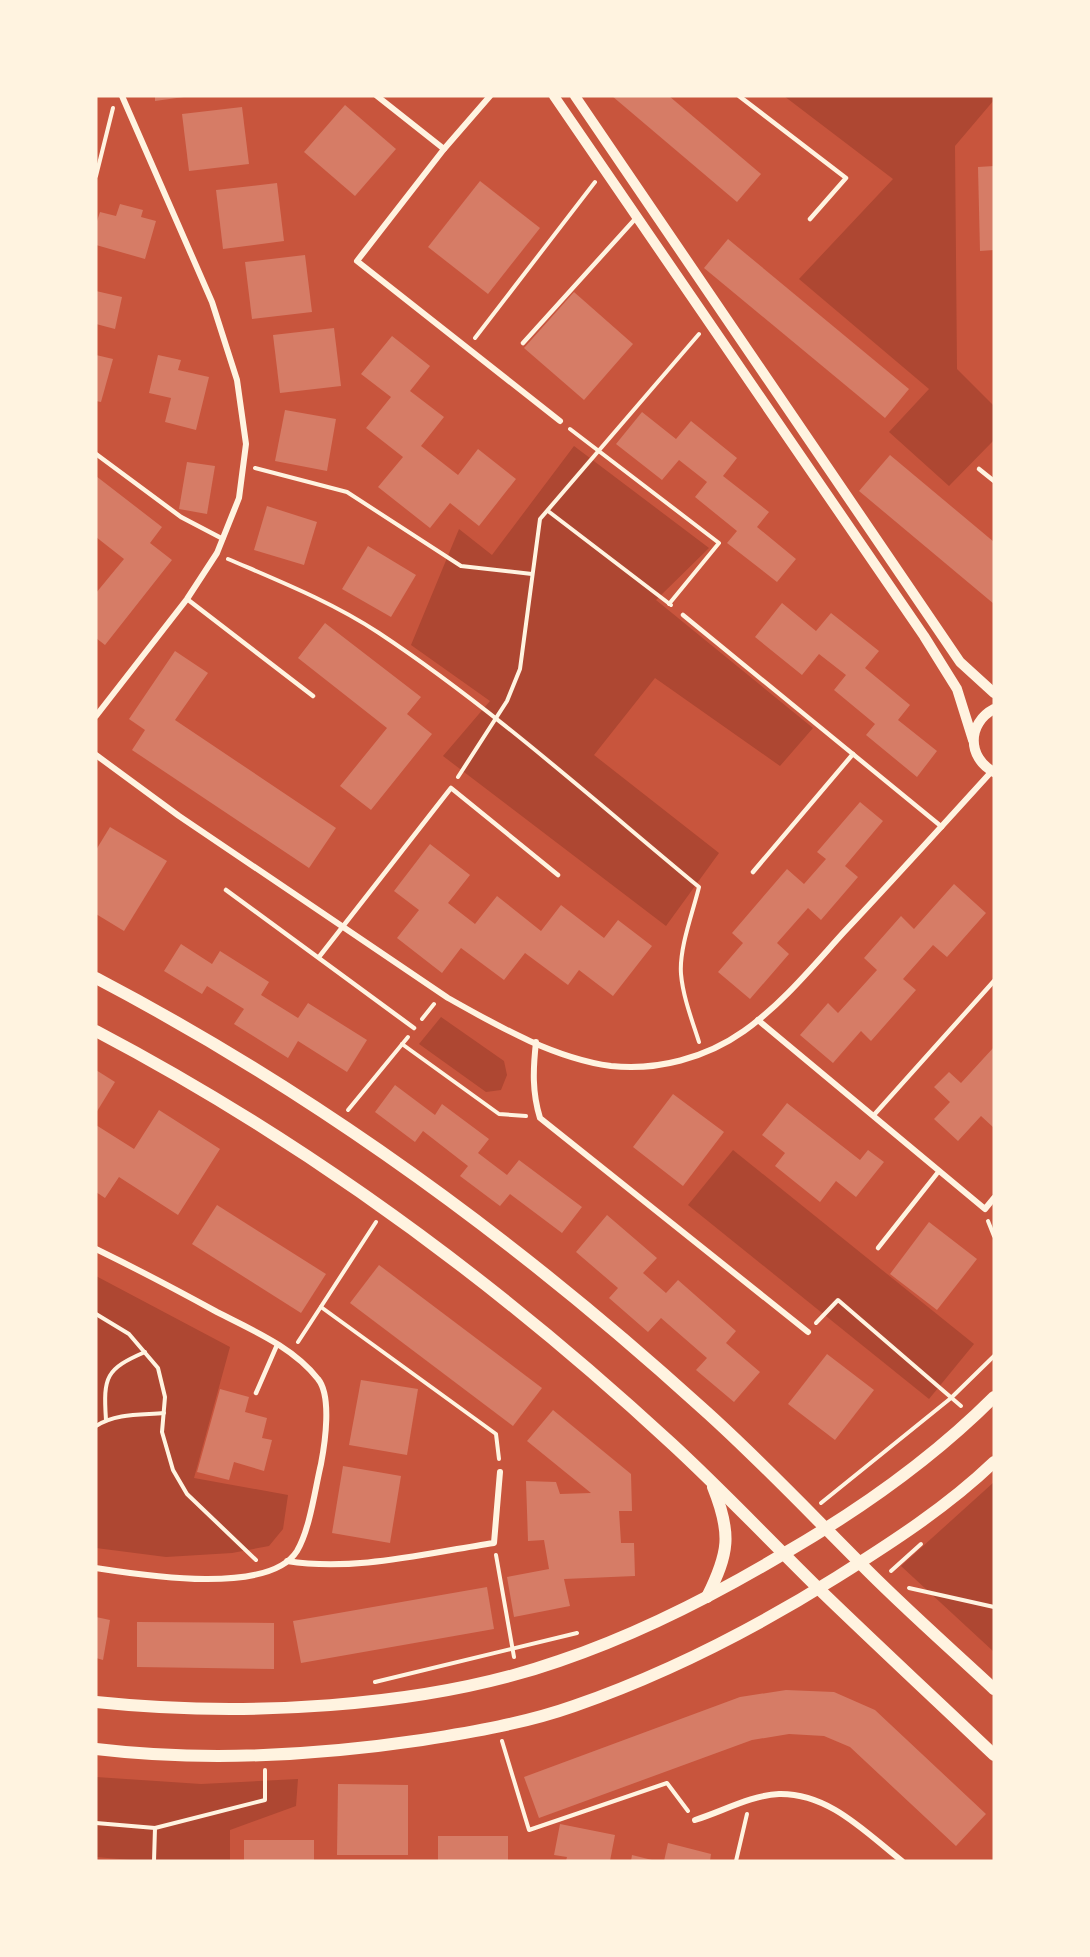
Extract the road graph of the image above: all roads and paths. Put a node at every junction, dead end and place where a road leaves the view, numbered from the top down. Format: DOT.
graph roads {
  1 [pos="116,96"];
  2 [pos="122,96"];
  3 [pos="377,96"];
  4 [pos="490,96"];
  5 [pos="554,96"];
  6 [pos="575,96"];
  7 [pos="739,96"];
  8 [pos="444,149"];
  9 [pos="605,170"];
  10 [pos="96,176"];
  11 [pos="637,217"];
  12 [pos="810,219"];
  13 [pos="709,323"];
  14 [pos="524,344"];
  15 [pos="467,348"];
  16 [pos="560,421"];
  17 [pos="599,451"];
  18 [pos="96,454"];
  19 [pos="243,465"];
  20 [pos="979,469"];
  21 [pos="994,481"];
  22 [pos="548,511"];
  23 [pos="223,538"];
  24 [pos="217,553"];
  25 [pos="532,574"];
  26 [pos="187,599"];
  27 [pos="669,604"];
  28 [pos="683,615"];
  29 [pos="994,693"];
  30 [pos="313,696"];
  31 [pos="994,709"];
  32 [pos="96,716"];
  33 [pos="495,719"];
  34 [pos="973,740"];
  35 [pos="853,754"];
  36 [pos="96,756"];
  37 [pos="993,772"];
  38 [pos="451,788"];
  39 [pos="942,826"];
  40 [pos="753,872"];
  41 [pos="558,874"];
  42 [pos="226,890"];
  43 [pos="342,927"];
  44 [pos="319,957"];
  45 [pos="96,978"];
  46 [pos="994,981"];
  47 [pos="442,994"];
  48 [pos="758,1020"];
  49 [pos="414,1028"];
  50 [pos="96,1031"];
  51 [pos="536,1042"];
  52 [pos="402,1044"];
  53 [pos="704,1054"];
  54 [pos="873,1116"];
  55 [pos="540,1118"];
  56 [pos="339,1122"];
  57 [pos="939,1171"];
  58 [pos="994,1198"];
  59 [pos="385,1209"];
  60 [pos="878,1248"];
  61 [pos="96,1249"];
  62 [pos="321,1306"];
  63 [pos="96,1314"];
  64 [pos="808,1332"];
  65 [pos="277,1345"];
  66 [pos="146,1352"];
  67 [pos="290,1353"];
  68 [pos="994,1356"];
  69 [pos="256,1393"];
  70 [pos="994,1397"];
  71 [pos="951,1398"];
  72 [pos="164,1413"];
  73 [pos="973,1417"];
  74 [pos="106,1420"];
  75 [pos="96,1426"];
  76 [pos="994,1462"];
  77 [pos="500,1472"];
  78 [pos="710,1481"];
  79 [pos="810,1512"];
  80 [pos="827,1529"];
  81 [pos="494,1543"];
  82 [pos="784,1554"];
  83 [pos="287,1560"];
  84 [pos="859,1563"];
  85 [pos="96,1568"];
  86 [pos="268,1571"];
  87 [pos="879,1582"];
  88 [pos="818,1588"];
  89 [pos="707,1597"];
  90 [pos="994,1607"];
  91 [pos="577,1633"];
  92 [pos="513,1649"];
  93 [pos="517,1674"];
  94 [pos="370,1683"];
  95 [pos="994,1689"];
  96 [pos="96,1702"];
  97 [pos="498,1726"];
  98 [pos="96,1749"];
  99 [pos="265,1755"];
  100 [pos="994,1755"];
  101 [pos="750,1802"];
  102 [pos="695,1820"];
  103 [pos="96,1823"];
  104 [pos="154,1828"];
  105 [pos="154,1861"];
  106 [pos="736,1861"];
  107 [pos="902,1861"];
  1 -- 10 [label="path"];
  2 -- 19 [label="street"];
  3 -- 8 [label="street"];
  4 -- 8 [label="street"];
  5 -- 9 [label="street"];
  6 -- 29 [label="street"];
  7 -- 12 [label="lane"];
  8 -- 15 [label="street"];
  9 -- 11 [label="street"];
  9 -- 15 [label="path"];
  11 -- 13 [label="street"];
  11 -- 14 [label="lane"];
  13 -- 17 [label="path"];
  13 -- 34 [label="street"];
  15 -- 16 [label="street"];
  16 -- 17 [label="path"];
  17 -- 22 [label="path"];
  17 -- 27 [label="path"];
  18 -- 23 [label="lane"];
  19 -- 23 [label="street"];
  19 -- 25 [label="path"];
  20 -- 21 [label="lane"];
  22 -- 25 [label="path"];
  22 -- 27 [label="path"];
  23 -- 24 [label="street"];
  24 -- 26 [label="street"];
  24 -- 33 [label="path"];
  25 -- 33 [label="path"];
  26 -- 30 [label="lane"];
  26 -- 32 [label="street"];
  27 -- 28 [label="path"];
  28 -- 35 [label="lane"];
  31 -- 34 [label="street"];
  33 -- 38 [label="path"];
  33 -- 53 [label="path"];
  34 -- 37 [label="street"];
  35 -- 39 [label="lane"];
  35 -- 40 [label="lane"];
  36 -- 43 [label="street"];
  37 -- 39 [label="street"];
  38 -- 41 [label="lane"];
  38 -- 43 [label="lane"];
  39 -- 48 [label="street"];
  42 -- 44 [label="lane"];
  43 -- 44 [label="lane"];
  43 -- 47 [label="street"];
  44 -- 49 [label="lane"];
  45 -- 56 [label="main road"];
  46 -- 54 [label="lane"];
  47 -- 49 [label="path"];
  47 -- 51 [label="street"];
  48 -- 53 [label="street"];
  48 -- 54 [label="street"];
  49 -- 52 [label="path"];
  50 -- 59 [label="main road"];
  51 -- 53 [label="street"];
  51 -- 55 [label="street"];
  52 -- 55 [label="path"];
  52 -- 56 [label="path"];
  54 -- 57 [label="street"];
  55 -- 64 [label="street"];
  56 -- 79 [label="main road"];
  57 -- 58 [label="street"];
  57 -- 60 [label="lane"];
  59 -- 62 [label="path"];
  59 -- 78 [label="main road"];
  61 -- 65 [label="street"];
  62 -- 67 [label="path"];
  62 -- 77 [label="path"];
  63 -- 66 [label="path"];
  64 -- 71 [label="path"];
  65 -- 67 [label="street"];
  65 -- 69 [label="lane"];
  66 -- 72 [label="path"];
  66 -- 74 [label="path"];
  67 -- 83 [label="street"];
  68 -- 71 [label="path"];
  70 -- 73 [label="main road"];
  71 -- 73 [label="path"];
  71 -- 79 [label="path"];
  72 -- 74 [label="path"];
  72 -- 86 [label="path"];
  73 -- 80 [label="main road"];
  74 -- 75 [label="path"];
  76 -- 84 [label="main road"];
  77 -- 81 [label="street"];
  78 -- 82 [label="main road"];
  78 -- 89 [label="main road"];
  79 -- 80 [label="main road"];
  80 -- 82 [label="main road"];
  80 -- 84 [label="main road"];
  81 -- 83 [label="street"];
  81 -- 92 [label="path"];
  82 -- 88 [label="main road"];
  82 -- 89 [label="main road"];
  83 -- 86 [label="street"];
  84 -- 87 [label="main road"];
  84 -- 88 [label="main road"];
  85 -- 86 [label="street"];
  87 -- 90 [label="path"];
  87 -- 95 [label="main road"];
  88 -- 97 [label="main road"];
  88 -- 100 [label="main road"];
  89 -- 93 [label="main road"];
  91 -- 92 [label="path"];
  92 -- 93 [label="path"];
  92 -- 94 [label="path"];
  93 -- 96 [label="main road"];
  97 -- 99 [label="main road"];
  97 -- 102 [label="path"];
  98 -- 99 [label="main road"];
  99 -- 104 [label="path"];
  101 -- 102 [label="street"];
  101 -- 106 [label="path"];
  101 -- 107 [label="street"];
  103 -- 104 [label="path"];
  104 -- 105 [label="path"];
}
